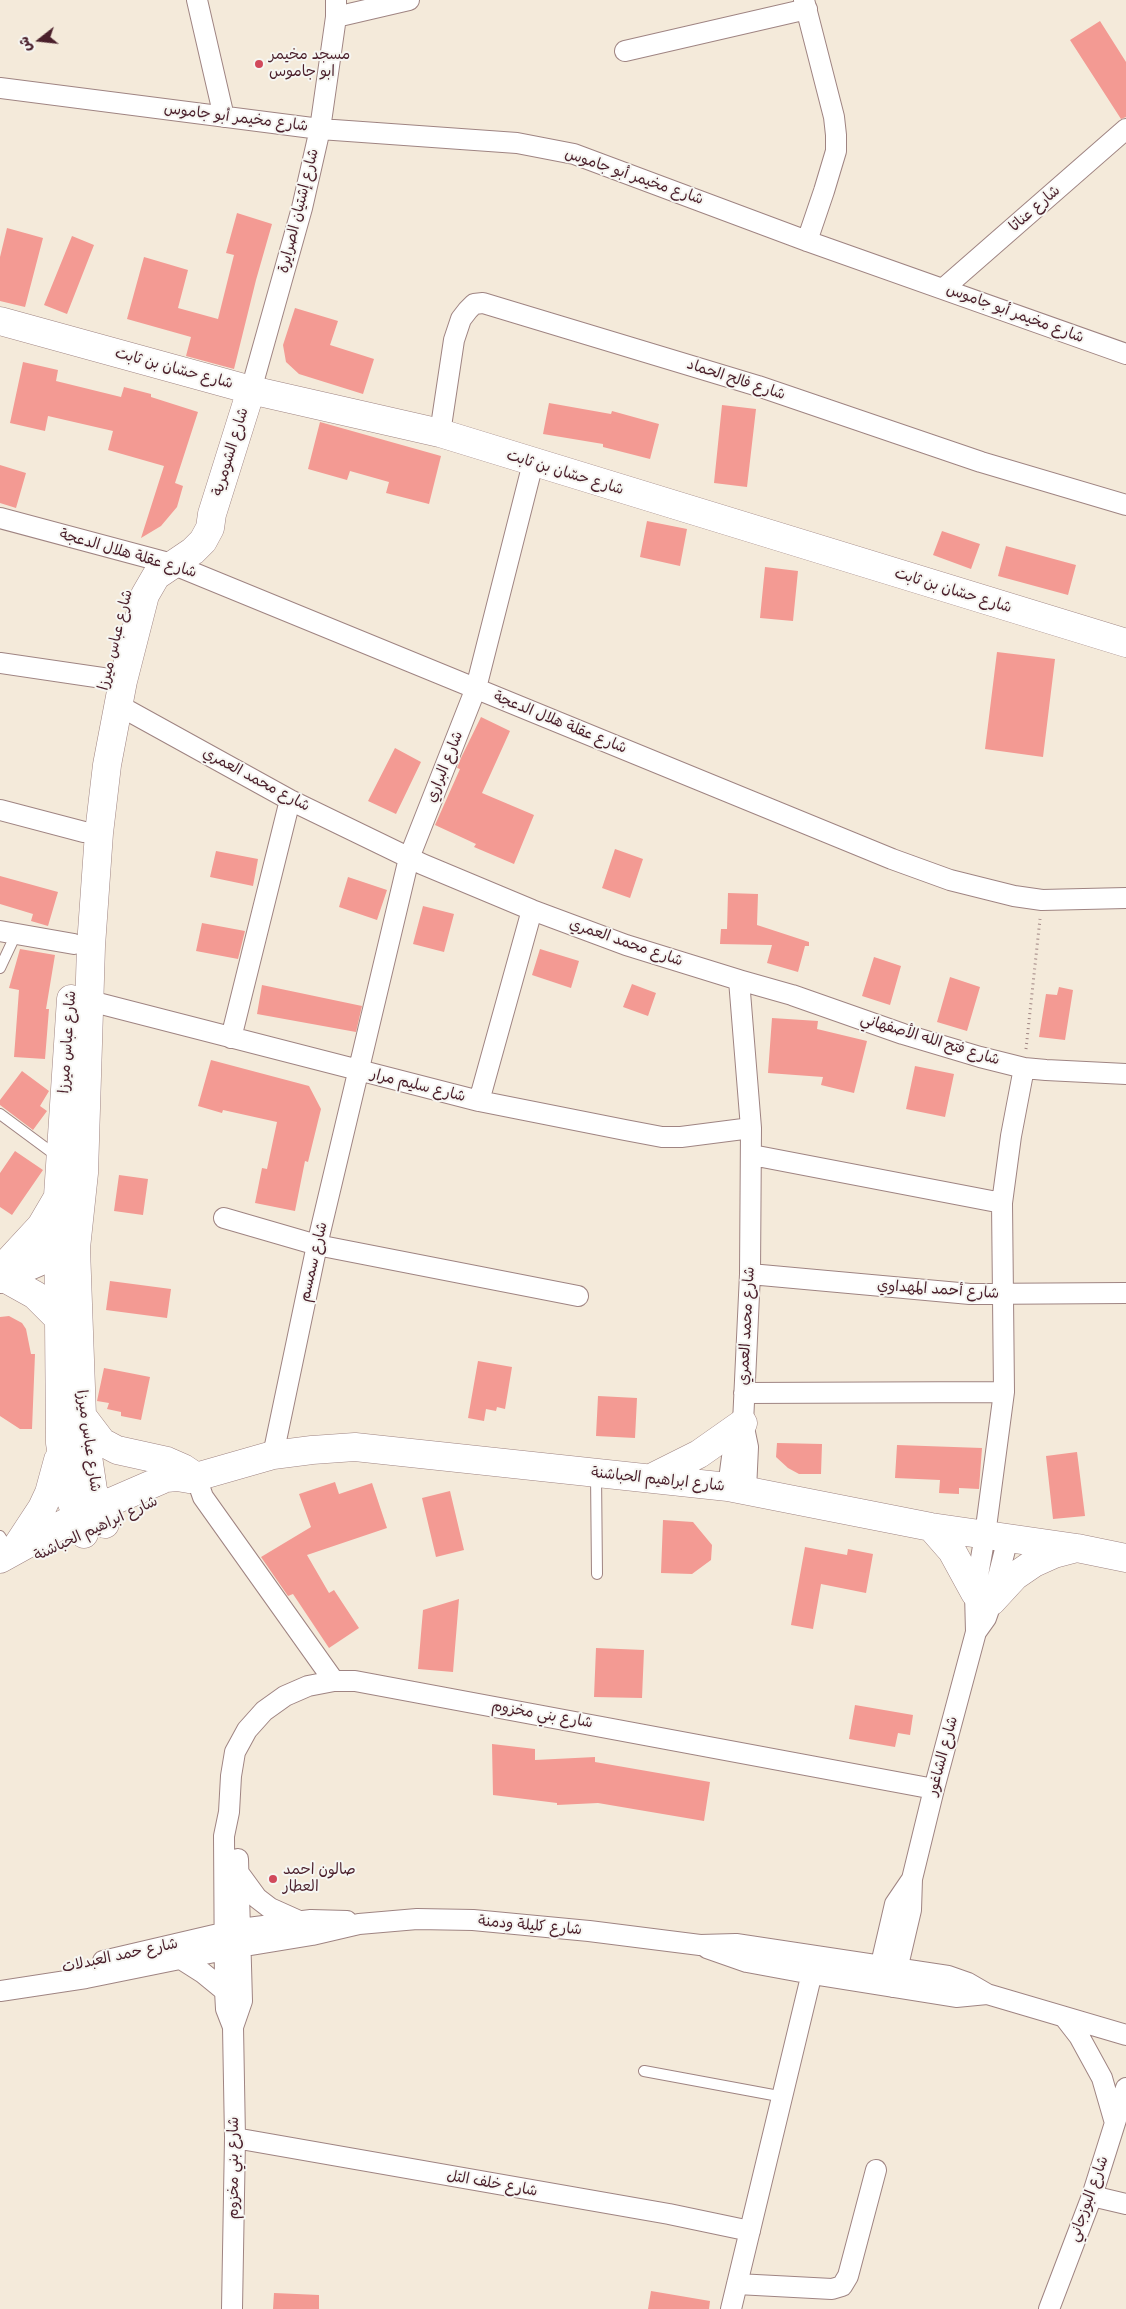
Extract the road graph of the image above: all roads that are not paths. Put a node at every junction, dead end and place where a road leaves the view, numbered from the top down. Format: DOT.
graph roads {
  1 [pos="197,0"];
  2 [pos="409,0"];
  3 [pos="806,5"];
  4 [pos="336,8"];
  5 [pos="625,51"];
  6 [pos="0,88"];
  7 [pos="224,117"];
  8 [pos="320,129"];
  9 [pos="1126,129"];
  10 [pos="807,241"];
  11 [pos="944,288"];
  12 [pos="0,321"];
  13 [pos="1126,354"];
  14 [pos="251,390"];
  15 [pos="440,433"];
  16 [pos="532,463"];
  17 [pos="1126,505"];
  18 [pos="0,518"];
  19 [pos="162,562"];
  20 [pos="1126,643"];
  21 [pos="0,664"];
  22 [pos="115,688"];
  23 [pos="476,688"];
  24 [pos="290,800"];
  25 [pos="0,810"];
  26 [pos="91,832"];
  27 [pos="409,858"];
  28 [pos="1126,898"];
  29 [pos="532,910"];
  30 [pos="8,932"];
  31 [pos="74,944"];
  32 [pos="0,968"];
  33 [pos="739,980"];
  34 [pos="90,1001"];
  35 [pos="231,1038"];
  36 [pos="1024,1068"];
  37 [pos="360,1071"];
  38 [pos="1126,1074"];
  39 [pos="480,1101"];
  40 [pos="0,1114"];
  41 [pos="751,1128"];
  42 [pos="752,1155"];
  43 [pos="61,1159"];
  44 [pos="58,1196"];
  45 [pos="1002,1204"];
  46 [pos="224,1218"];
  47 [pos="317,1245"];
  48 [pos="67,1250"];
  49 [pos="3,1274"];
  50 [pos="750,1274"];
  51 [pos="1126,1293"];
  52 [pos="1003,1295"];
  53 [pos="578,1296"];
  54 [pos="58,1318"];
  55 [pos="1004,1392"];
  56 [pos="744,1393"];
  57 [pos="82,1416"];
  58 [pos="743,1423"];
  59 [pos="60,1443"];
  60 [pos="273,1455"];
  61 [pos="596,1473"];
  62 [pos="192,1478"];
  63 [pos="651,1478"];
  64 [pos="737,1488"];
  65 [pos="91,1520"];
  66 [pos="931,1527"];
  67 [pos="997,1537"];
  68 [pos="1076,1548"];
  69 [pos="5,1554"];
  70 [pos="1126,1558"];
  71 [pos="597,1574"];
  72 [pos="984,1597"];
  73 [pos="334,1681"];
  74 [pos="934,1789"];
  75 [pos="229,1812"];
  76 [pos="238,1872"];
  77 [pos="299,1921"];
  78 [pos="359,1924"];
  79 [pos="232,1940"];
  80 [pos="181,1959"];
  81 [pos="814,1965"];
  82 [pos="84,1972"];
  83 [pos="887,1976"];
  84 [pos="0,1977"];
  85 [pos="0,1991"];
  86 [pos="225,1991"];
  87 [pos="1065,2018"];
  88 [pos="233,2028"];
  89 [pos="1126,2035"];
  90 [pos="644,2071"];
  91 [pos="1126,2088"];
  92 [pos="784,2097"];
  93 [pos="1115,2124"];
  94 [pos="235,2138"];
  95 [pos="876,2170"];
  96 [pos="1092,2196"];
  97 [pos="1126,2204"];
  98 [pos="750,2231"];
  99 [pos="737,2284"];
  100 [pos="232,2309"];
  101 [pos="731,2309"];
  102 [pos="1049,2309"];
  1 -- 7 [label="street"];
  2 -- 4 [label="street"];
  3 -- 5 [label="street"];
  3 -- 10 [label="street"];
  4 -- 8 [label="street, شارع إشتيان الصرايرة"];
  6 -- 7 [label="street, شارع مخيمر أبو جاموس"];
  7 -- 8 [label="street, شارع مخيمر أبو جاموس"];
  8 -- 10 [label="street, شارع مخيمر أبو جاموس"];
  8 -- 14 [label="street, شارع إشتيان الصرايرة"];
  9 -- 11 [label="street, شارع عناتا"];
  10 -- 11 [label="street, شارع مخيمر أبو جاموس"];
  11 -- 13 [label="street, شارع مخيمر أبو جاموس"];
  12 -- 14 [label="street, شارع حسّان بن ثابت"];
  14 -- 15 [label="street, شارع حسّان بن ثابت"];
  14 -- 19 [label="street, شارع الشومرية"];
  15 -- 16 [label="street, شارع حسّان بن ثابت"];
  15 -- 17 [label="street, شارع فالح الحماد"];
  16 -- 20 [label="street, شارع حسّان بن ثابت"];
  16 -- 23 [label="street, شارع البراري"];
  18 -- 19 [label="street, شارع عقلة هلال الدعجة"];
  19 -- 22 [label="street, شارع عباس ميرزا"];
  19 -- 23 [label="street, شارع عقلة هلال الدعجة"];
  21 -- 22 [label="street"];
  22 -- 24 [label="street, شارع محمد العمري"];
  22 -- 26 [label="street, شارع عباس ميرزا"];
  23 -- 27 [label="street, شارع البراري"];
  23 -- 28 [label="street, شارع عقلة هلال الدعجة"];
  24 -- 27 [label="street, شارع محمد العمري"];
  24 -- 35 [label="street"];
  25 -- 26 [label="street"];
  26 -- 31 [label="street, شارع عباس ميرزا"];
  26 -- 34 [label="street, شارع عباس ميرزا"];
  27 -- 29 [label="street, شارع محمد العمري"];
  27 -- 37 [label="street, شارع البراري"];
  29 -- 33 [label="street, شارع محمد العمري"];
  29 -- 39 [label="street"];
  30 -- 31 [label="street"];
  30 -- 32 [label="lane"];
  31 -- 43 [label="street, شارع عباس ميرزا"];
  33 -- 36 [label="street, شارع فتح الله الأصفهاني"];
  33 -- 41 [label="street, شارع محمد العمري"];
  34 -- 35 [label="street, شارع سليم مرار"];
  34 -- 48 [label="street, شارع عباس ميرزا"];
  35 -- 37 [label="street, شارع سليم مرار"];
  36 -- 38 [label="street, شارع فتح الله الأصفهاني"];
  36 -- 45 [label="street, شارع الشاغور"];
  37 -- 39 [label="street, شارع سليم مرار"];
  37 -- 47 [label="street, شارع سمسم"];
  39 -- 41 [label="street, شارع سليم مرار"];
  40 -- 43 [label="lane"];
  41 -- 42 [label="street, شارع محمد العمري"];
  42 -- 45 [label="street"];
  42 -- 50 [label="street, شارع محمد العمري"];
  43 -- 44 [label="street, شارع عباس ميرزا"];
  44 -- 48 [label="street, شارع عباس ميرزا"];
  44 -- 49 [label="street"];
  45 -- 52 [label="street, شارع الشاغور"];
  46 -- 47 [label="street"];
  47 -- 53 [label="street"];
  47 -- 60 [label="street, شارع سمسم"];
  48 -- 49 [label="street"];
  48 -- 54 [label="street, شارع عباس ميرزا"];
  48 -- 57 [label="street, شارع عباس ميرزا"];
  49 -- 54 [label="street"];
  50 -- 52 [label="street, شارع أحمد المهداوي"];
  50 -- 56 [label="street, شارع محمد العمري"];
  51 -- 52 [label="street, شارع أحمد المهداوي"];
  52 -- 55 [label="street, شارع الشاغور"];
  54 -- 59 [label="street, شارع عباس ميرزا"];
  55 -- 56 [label="street"];
  55 -- 67 [label="street, شارع الشاغور"];
  56 -- 58 [label="street, شارع محمد العمري"];
  57 -- 62 [label="street"];
  57 -- 65 [label="street, شارع عباس ميرزا"];
  58 -- 63 [label="street"];
  58 -- 64 [label="street, شارع محمد العمري"];
  59 -- 65 [label="street, شارع عباس ميرزا"];
  59 -- 69 [label="street"];
  60 -- 61 [label="street, شارع ابراهيم الحباشنة"];
  60 -- 62 [label="street, شارع ابراهيم الحباشنة"];
  61 -- 63 [label="street, شارع ابراهيم الحباشنة"];
  61 -- 71 [label="lane"];
  62 -- 65 [label="street, شارع ابراهيم الحباشنة"];
  62 -- 73 [label="street"];
  63 -- 64 [label="street, شارع ابراهيم الحباشنة"];
  64 -- 66 [label="street, شارع ابراهيم الحباشنة"];
  65 -- 69 [label="street, شارع ابراهيم الحباشنة"];
  66 -- 67 [label="street, شارع ابراهيم الحباشنة"];
  66 -- 72 [label="street"];
  67 -- 68 [label="street, شارع ابراهيم الحباشنة"];
  67 -- 72 [label="street, شارع الشاغور"];
  68 -- 70 [label="street, شارع ابراهيم الحباشنة"];
  68 -- 72 [label="street"];
  72 -- 74 [label="street, شارع الشاغور"];
  73 -- 74 [label="street, شارع بني مخزوم"];
  73 -- 75 [label="street, شارع بني مخزوم"];
  74 -- 83 [label="street, شارع الشاغور"];
  75 -- 76 [label="street, شارع بني مخزوم"];
  75 -- 79 [label="street, شارع بني مخزوم"];
  76 -- 77 [label="street"];
  76 -- 79 [label="street, شارع بني مخزوم"];
  77 -- 78 [label="street, شارع كليلة ودمنة"];
  77 -- 79 [label="street, شارع كليلة ودمنة"];
  78 -- 79 [label="street, شارع كليلة ودمنة"];
  78 -- 81 [label="street, شارع كليلة ودمنة"];
  79 -- 80 [label="street, شارع حمد العبدلات"];
  79 -- 82 [label="street, شارع حمد العبدلات"];
  79 -- 86 [label="street, شارع بني مخزوم"];
  79 -- 88 [label="street, شارع بني مخزوم"];
  80 -- 82 [label="street, شارع حمد العبدلات"];
  80 -- 86 [label="street"];
  81 -- 83 [label="street, شارع كليلة ودمنة"];
  81 -- 92 [label="street"];
  82 -- 84 [label="street, شارع حمد العبدلات"];
  82 -- 85 [label="street, شارع حمد العبدلات"];
  83 -- 87 [label="street, شارع كليلة ودمنة"];
  86 -- 88 [label="street, شارع بني مخزوم"];
  87 -- 89 [label="street, شارع كليلة ودمنة"];
  87 -- 93 [label="street"];
  88 -- 94 [label="street, شارع بني مخزوم"];
  90 -- 92 [label="lane"];
  91 -- 93 [label="street, شارع البوزجاني"];
  92 -- 98 [label="street"];
  93 -- 96 [label="street, شارع البوزجاني"];
  94 -- 98 [label="street, شارع خلف التل"];
  94 -- 100 [label="street, شارع بني مخزوم"];
  95 -- 99 [label="street"];
  96 -- 97 [label="street"];
  96 -- 102 [label="street, شارع البوزجاني"];
  98 -- 99 [label="street"];
  99 -- 101 [label="street"];
}
